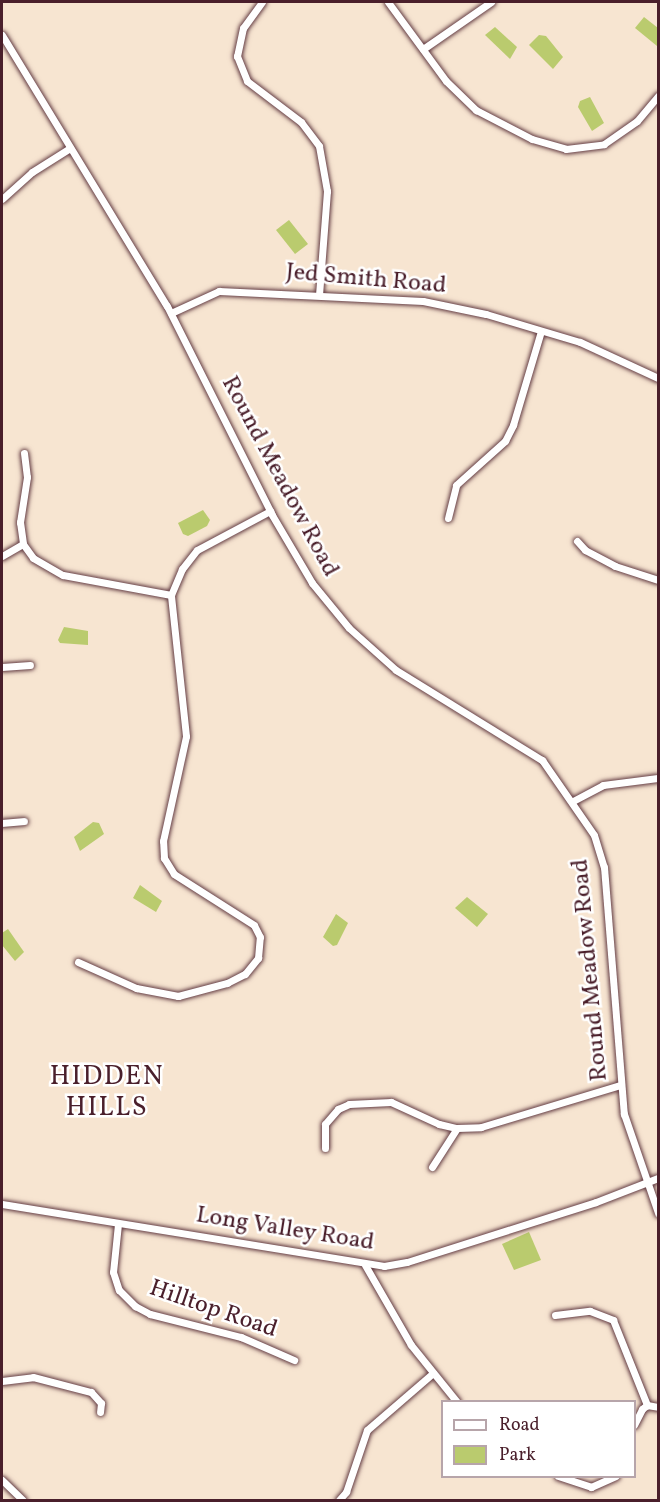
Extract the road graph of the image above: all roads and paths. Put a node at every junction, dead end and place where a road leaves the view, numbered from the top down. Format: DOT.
graph roads {
  1 [pos="262,2"];
  2 [pos="388,2"];
  3 [pos="491,2"];
  4 [pos="2,35"];
  5 [pos="423,49"];
  6 [pos="658,96"];
  7 [pos="70,148"];
  8 [pos="2,199"];
  9 [pos="319,294"];
  10 [pos="171,313"];
  11 [pos="541,331"];
  12 [pos="658,378"];
  13 [pos="24,453"];
  14 [pos="270,511"];
  15 [pos="448,518"];
  16 [pos="577,541"];
  17 [pos="23,544"];
  18 [pos="2,556"];
  19 [pos="658,580"];
  20 [pos="171,595"];
  21 [pos="30,665"];
  22 [pos="2,667"];
  23 [pos="658,778"];
  24 [pos="573,801"];
  25 [pos="24,821"];
  26 [pos="2,823"];
  27 [pos="78,962"];
  28 [pos="620,1085"];
  29 [pos="457,1128"];
  30 [pos="325,1148"];
  31 [pos="432,1167"];
  32 [pos="658,1178"];
  33 [pos="647,1183"];
  34 [pos="2,1204"];
  35 [pos="658,1213"];
  36 [pos="118,1224"];
  37 [pos="365,1265"];
  38 [pos="555,1315"];
  39 [pos="294,1360"];
  40 [pos="433,1373"];
  41 [pos="2,1381"];
  42 [pos="456,1400"];
  43 [pos="647,1406"];
  44 [pos="658,1407"];
  45 [pos="100,1412"];
  46 [pos="636,1422"];
  47 [pos="565,1478"];
  48 [pos="611,1478"];
  49 [pos="2,1480"];
  50 [pos="23,1500"];
  51 [pos="339,1500"];
  1 -- 9 [label="street"];
  2 -- 5 [label="street"];
  3 -- 5 [label="street"];
  4 -- 7 [label="street, Round Meadow Road"];
  5 -- 6 [label="street"];
  7 -- 8 [label="street"];
  7 -- 10 [label="street, Round Meadow Road"];
  9 -- 10 [label="street, Jed Smith Road"];
  9 -- 11 [label="street, Jed Smith Road"];
  10 -- 14 [label="street, Round Meadow Road"];
  11 -- 12 [label="street, Jed Smith Road"];
  11 -- 15 [label="street"];
  13 -- 17 [label="street"];
  14 -- 20 [label="street"];
  14 -- 24 [label="street, Round Meadow Road"];
  16 -- 19 [label="street"];
  17 -- 18 [label="street"];
  17 -- 20 [label="street"];
  20 -- 27 [label="street"];
  21 -- 22 [label="street"];
  23 -- 24 [label="street"];
  24 -- 28 [label="street, Round Meadow Road"];
  25 -- 26 [label="street"];
  28 -- 29 [label="street"];
  28 -- 33 [label="street, Round Meadow Road"];
  29 -- 30 [label="street"];
  29 -- 31 [label="street"];
  32 -- 33 [label="street, Long Valley Road"];
  33 -- 35 [label="street, Round Meadow Road"];
  33 -- 37 [label="street, Long Valley Road"];
  34 -- 36 [label="street, Long Valley Road"];
  36 -- 37 [label="street, Long Valley Road"];
  36 -- 39 [label="street, Hilltop Road"];
  37 -- 40 [label="street"];
  38 -- 43 [label="street"];
  40 -- 42 [label="street"];
  40 -- 51 [label="street"];
  41 -- 45 [label="street"];
  43 -- 44 [label="street"];
  43 -- 46 [label="street"];
  47 -- 48 [label="street"];
  49 -- 50 [label="street"];
}
